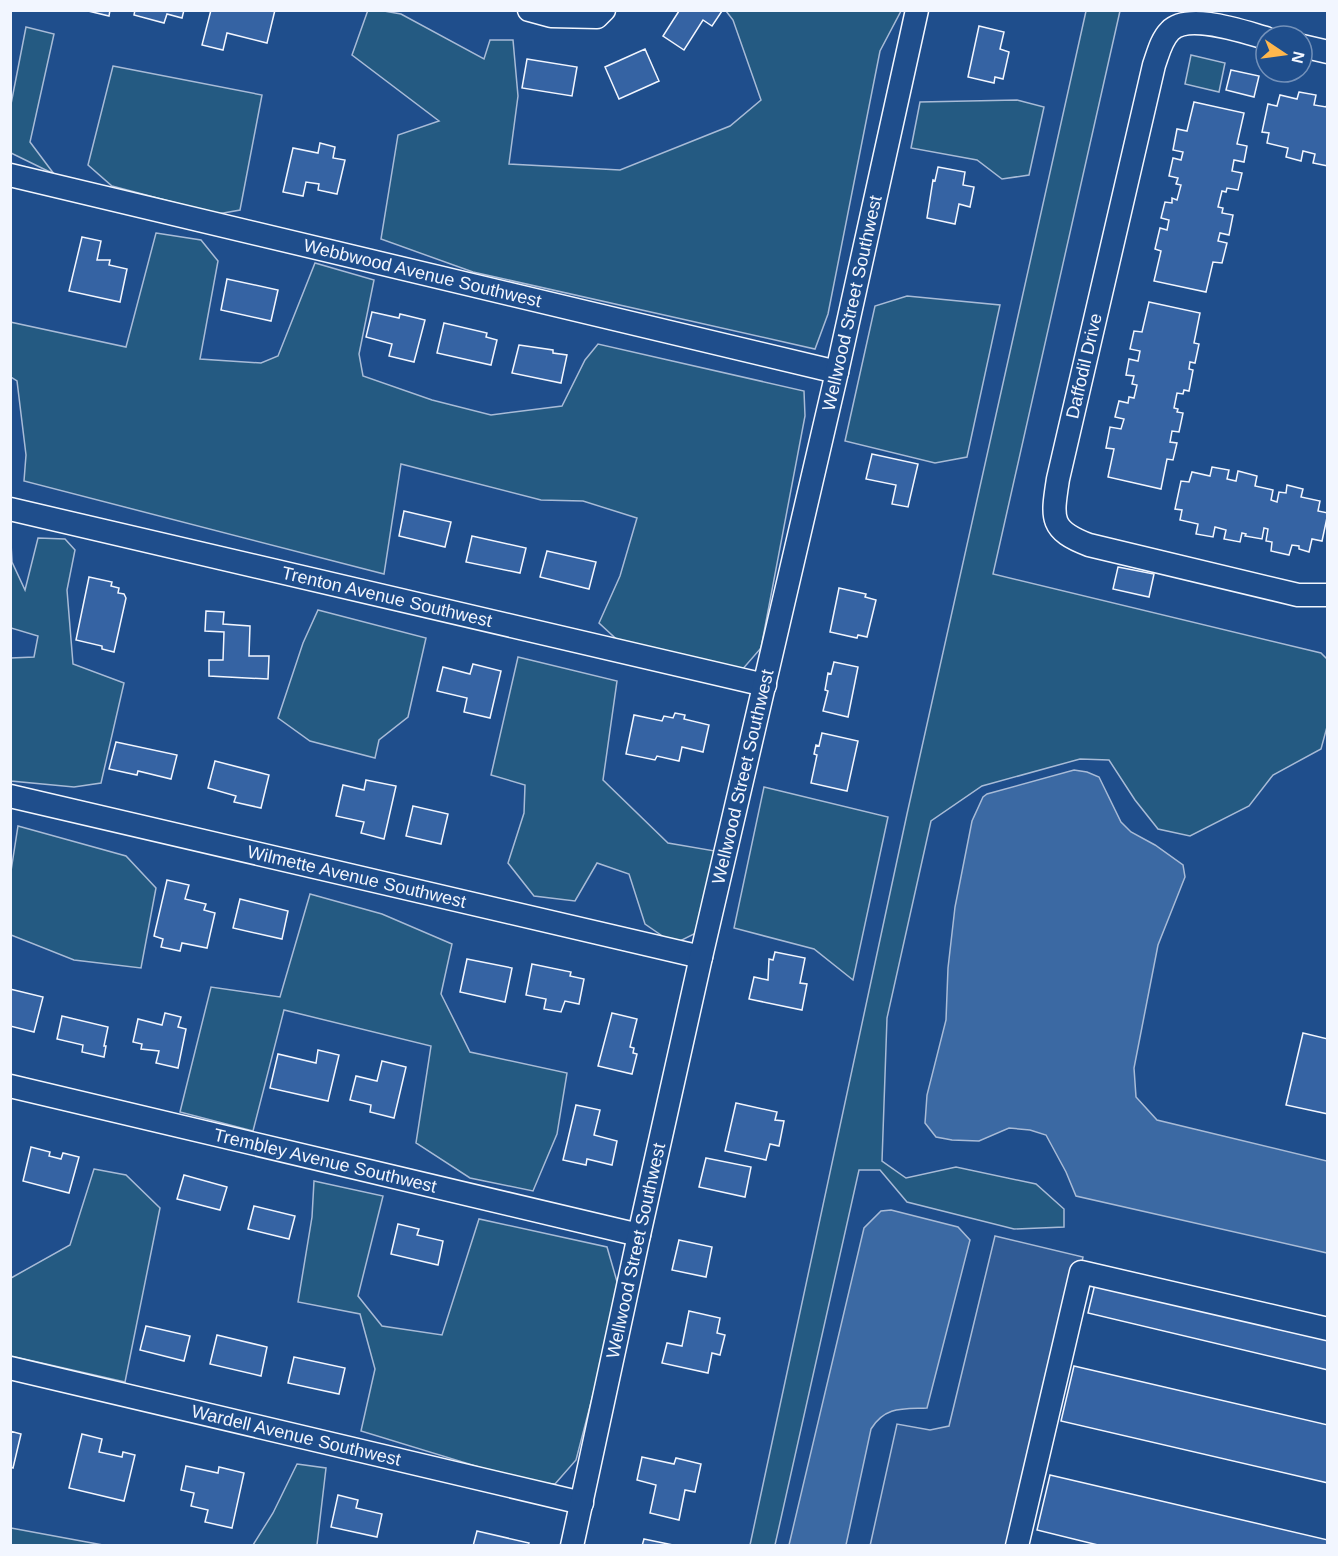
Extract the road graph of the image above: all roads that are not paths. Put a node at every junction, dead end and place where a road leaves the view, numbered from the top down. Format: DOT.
graph roads {
  1 [pos="529,10"];
  2 [pos="604,10"];
  3 [pos="917,10"];
  4 [pos="1254,35"];
  5 [pos="10,175"];
  6 [pos="837,372"];
  7 [pos="10,509"];
  8 [pos="1328,595"];
  9 [pos="765,685"];
  10 [pos="10,796"];
  11 [pos="701,957"];
  12 [pos="10,1086"];
  13 [pos="639,1235"];
  14 [pos="1328,1329"];
  15 [pos="10,1368"];
  16 [pos="582,1503"];
  17 [pos="572,1545"];
  18 [pos="1017,1545"];
  1 -- 2 [label="street"];
  3 -- 6 [label="street, Wellwood Street Southwest"];
  4 -- 8 [label="street, Daffodil Drive"];
  5 -- 6 [label="street, Webbwood Avenue Southwest"];
  6 -- 9 [label="street, Wellwood Street Southwest"];
  7 -- 9 [label="street, Trenton Avenue Southwest"];
  9 -- 11 [label="street, Wellwood Street Southwest"];
  10 -- 11 [label="street, Wilmette Avenue Southwest"];
  11 -- 13 [label="street, Wellwood Street Southwest"];
  12 -- 13 [label="street, Trembley Avenue Southwest"];
  13 -- 16 [label="street, Wellwood Street Southwest"];
  14 -- 18 [label="street"];
  15 -- 16 [label="street, Wardell Avenue Southwest"];
  16 -- 17 [label="street, Wellwood Street Southwest"];
}
